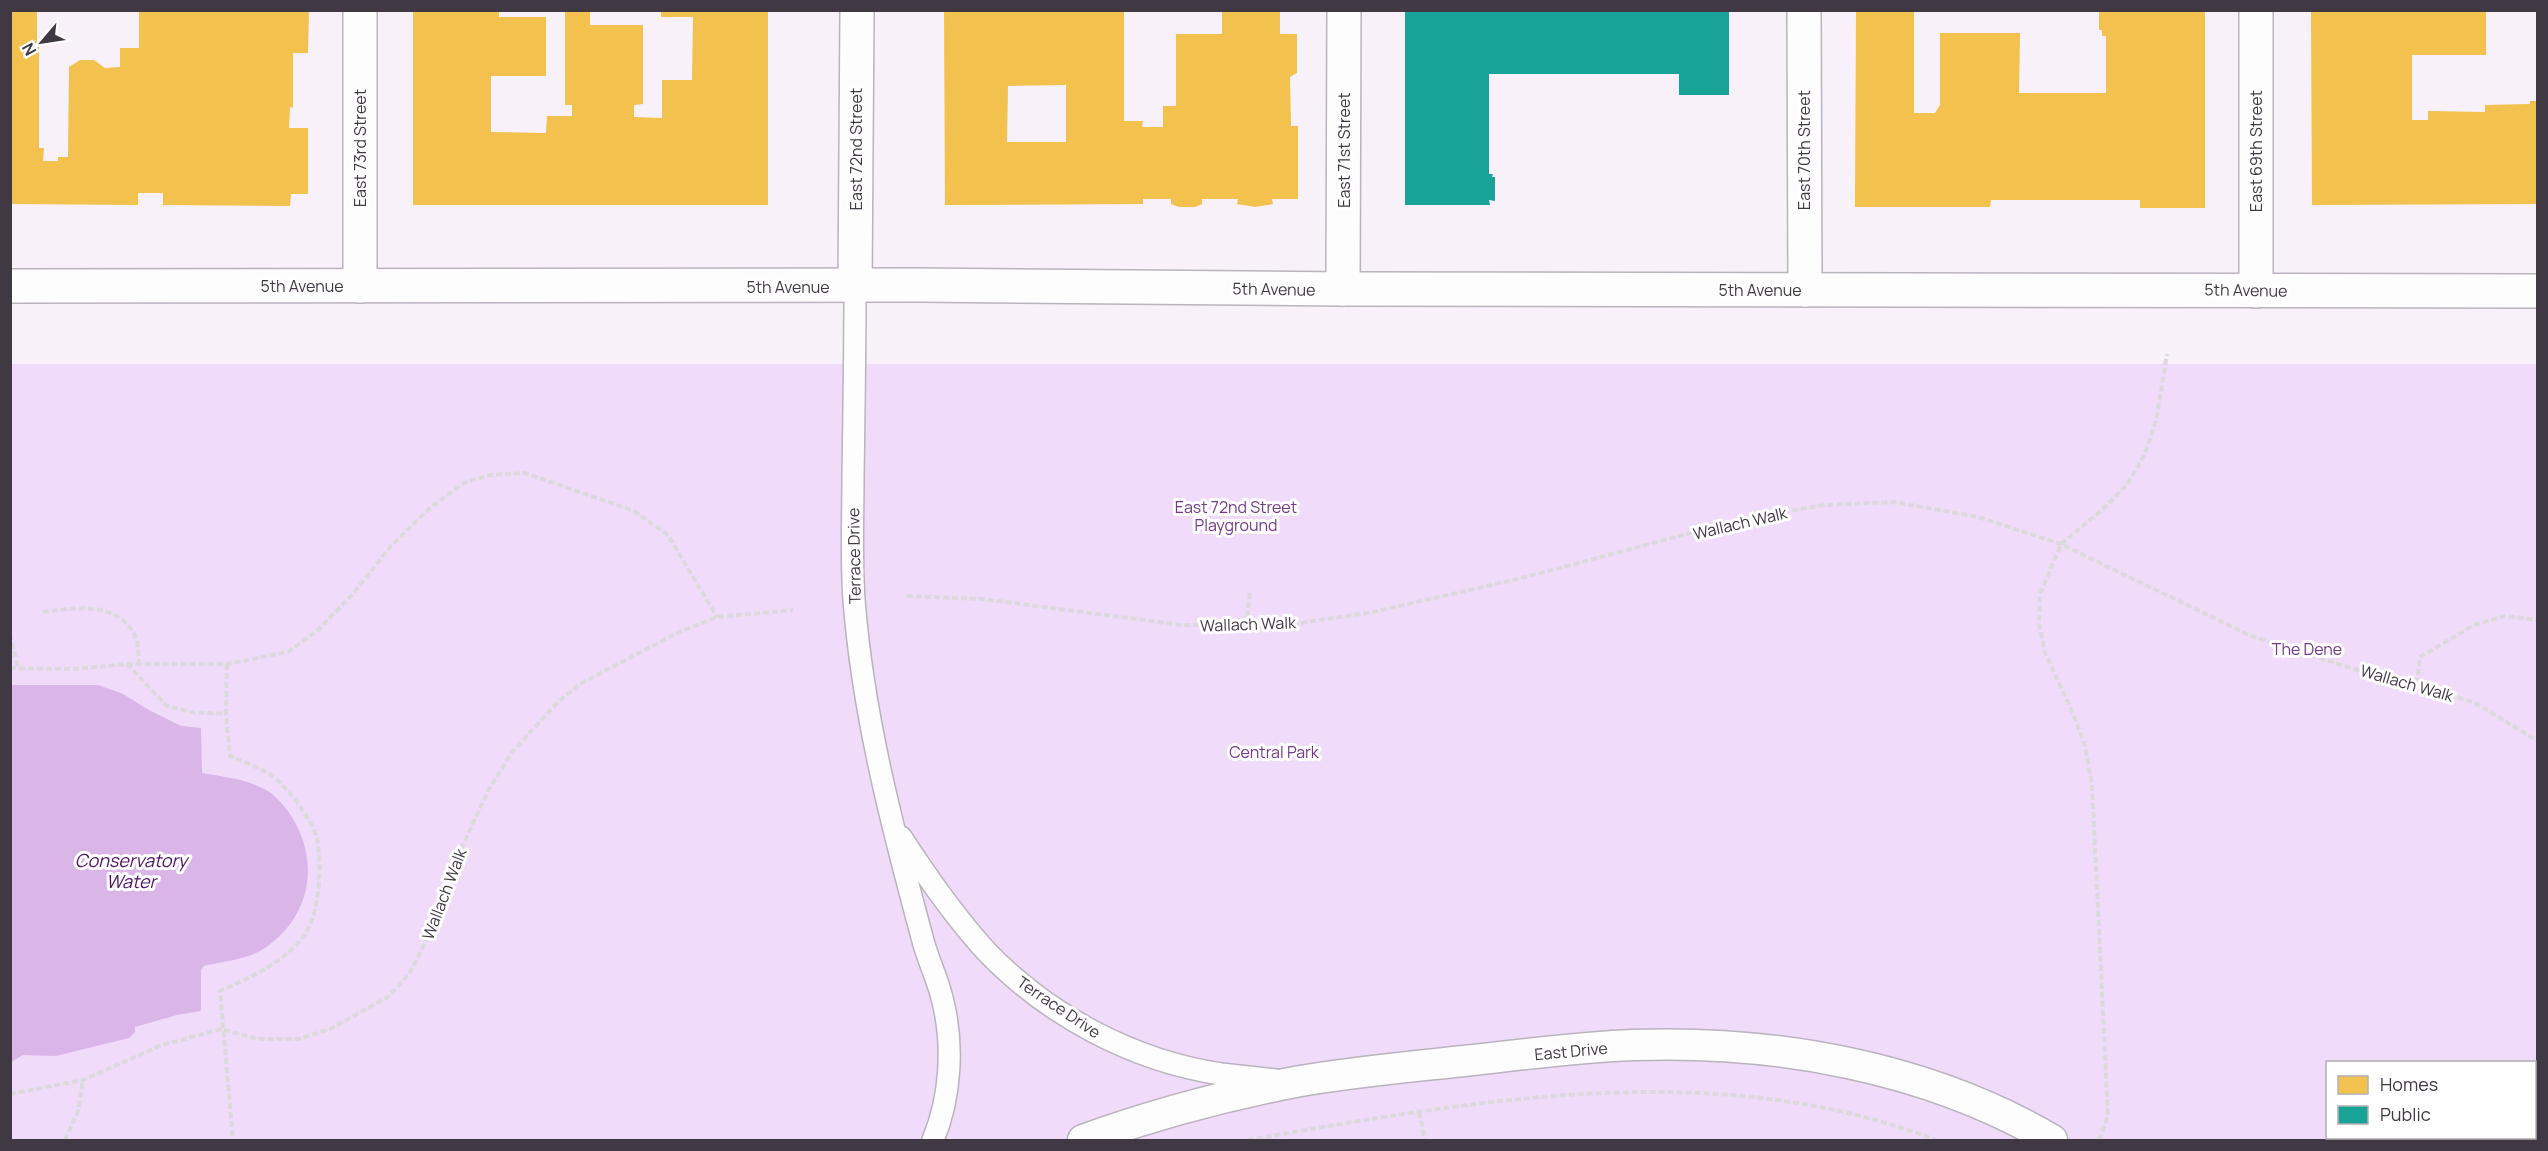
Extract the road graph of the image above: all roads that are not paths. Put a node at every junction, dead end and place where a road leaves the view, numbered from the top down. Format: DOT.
graph roads {
  1 [pos="360,10"];
  2 [pos="856,10"];
  3 [pos="1344,10"];
  4 [pos="1804,10"];
  5 [pos="2256,10"];
  6 [pos="10,286"];
  7 [pos="360,286"];
  8 [pos="855,286"];
  9 [pos="1343,290"];
  10 [pos="1805,290"];
  11 [pos="2256,291"];
  12 [pos="2538,291"];
  13 [pos="891,822"];
  14 [pos="1297,1082"];
  15 [pos="933,1140"];
  16 [pos="1083,1140"];
  17 [pos="2052,1140"];
  1 -- 7 [label="main road, East 73rd Street"];
  2 -- 8 [label="main road, East 72nd Street"];
  3 -- 9 [label="main road, East 71st Street"];
  4 -- 10 [label="main road, East 70th Street"];
  5 -- 11 [label="main road, East 69th Street"];
  6 -- 7 [label="main road, 5th Avenue"];
  7 -- 8 [label="main road, 5th Avenue"];
  8 -- 9 [label="main road, 5th Avenue"];
  8 -- 13 [label="lane, Terrace Drive"];
  9 -- 10 [label="main road, 5th Avenue"];
  10 -- 11 [label="main road, 5th Avenue"];
  11 -- 12 [label="main road, 5th Avenue"];
  13 -- 14 [label="lane, Terrace Drive"];
  13 -- 15 [label="lane, Terrace Drive"];
  14 -- 16 [label="street, East Drive"];
  14 -- 17 [label="street, East Drive"];
}
